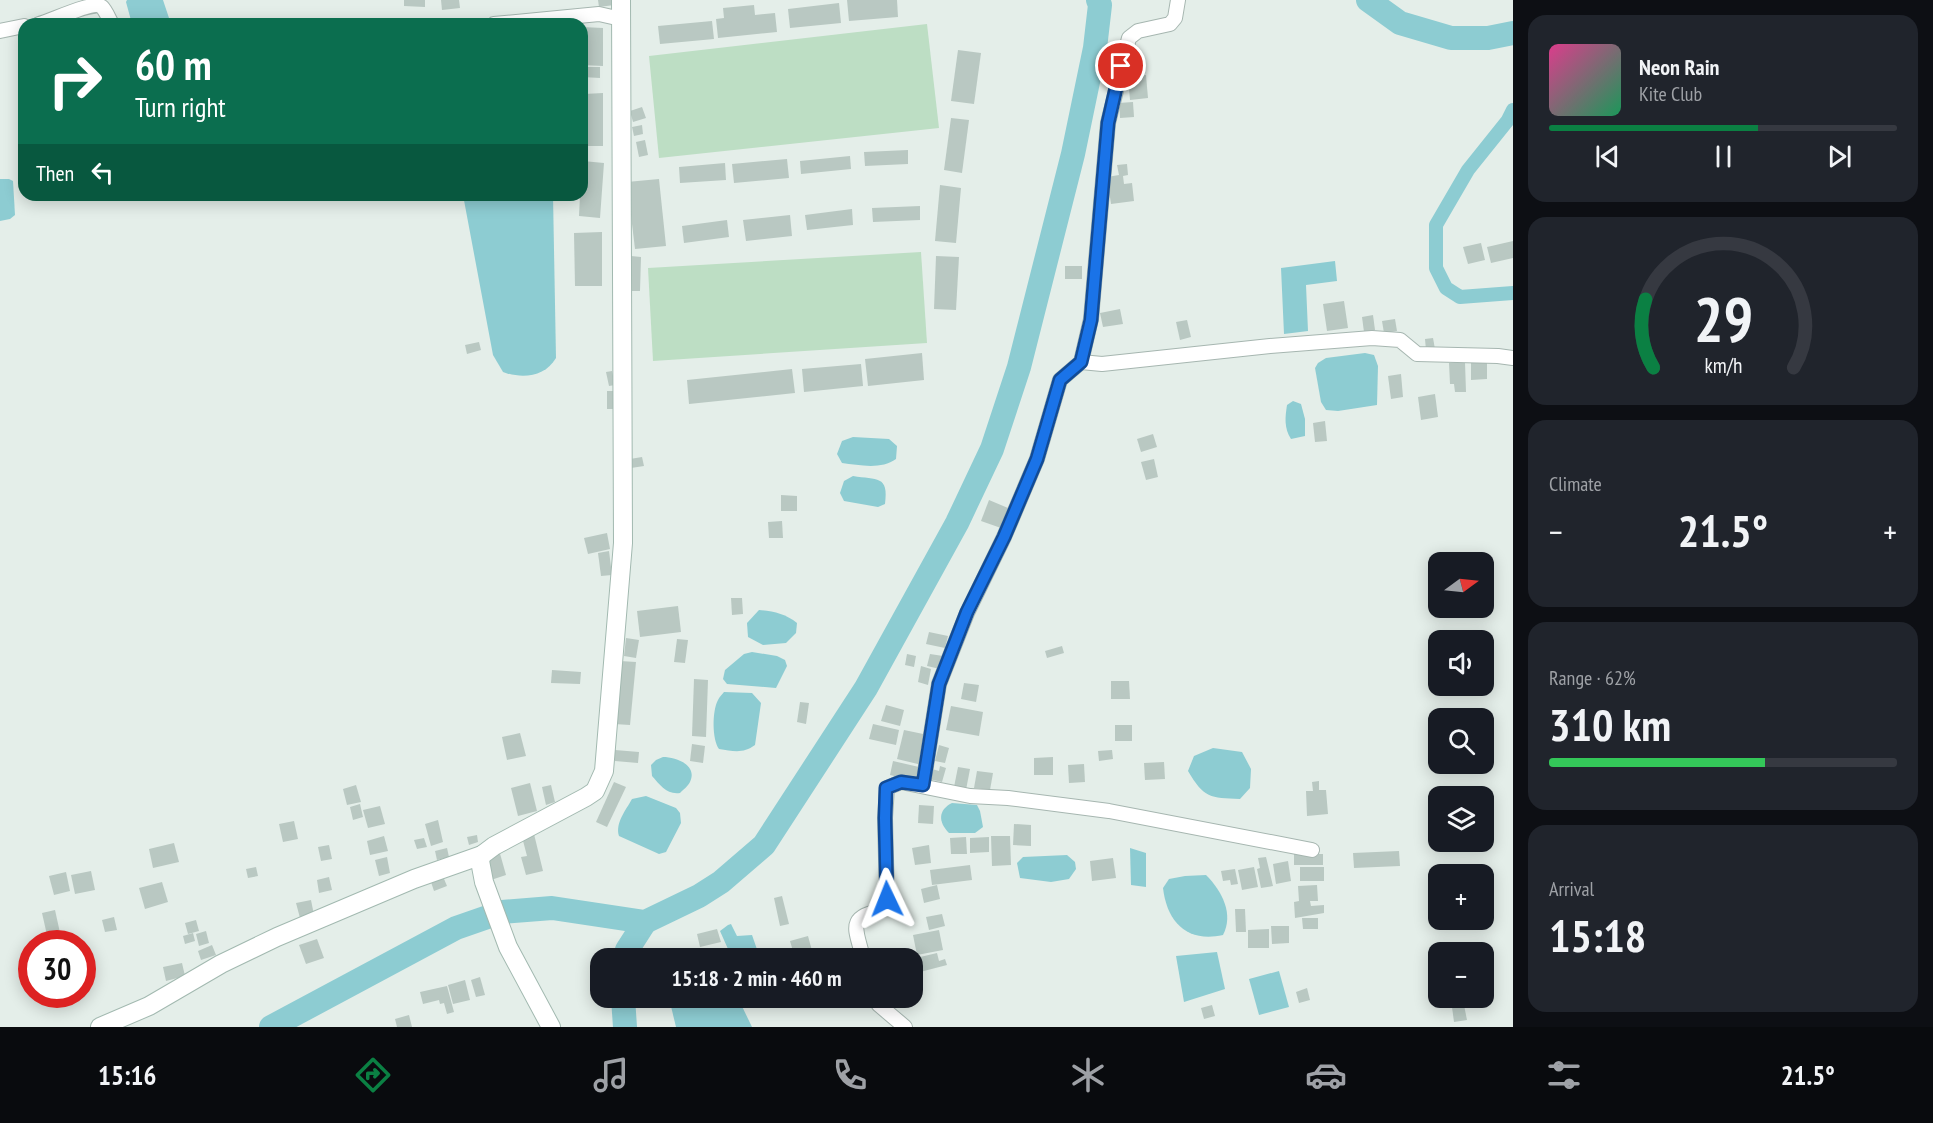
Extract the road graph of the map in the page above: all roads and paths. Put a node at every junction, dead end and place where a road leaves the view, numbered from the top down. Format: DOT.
graph roads {
  1 [pos="621,0"];
  2 [pos="1178,0"];
  3 [pos="55,18"];
  4 [pos="108,18"];
  5 [pos="557,18"];
  6 [pos="621,19"];
  7 [pos="18,27"];
  8 [pos="0,31"];
  9 [pos="1513,358"];
  10 [pos="1081,362"];
  11 [pos="923,785"];
  12 [pos="1312,850"];
  13 [pos="482,855"];
  14 [pos="861,948"];
  15 [pos="883,1008"];
  16 [pos="100,1027"];
  17 [pos="551,1027"];
  18 [pos="905,1027"];
  1 -- 6 [label="street"];
  2 -- 10 [label="street"];
  3 -- 4 [label="street"];
  5 -- 6 [label="street"];
  6 -- 13 [label="street"];
  7 -- 8 [label="street"];
  9 -- 10 [label="street"];
  10 -- 11 [label="street"];
  11 -- 12 [label="street"];
  11 -- 14 [label="street"];
  13 -- 16 [label="street"];
  13 -- 17 [label="street"];
  15 -- 18 [label="street"];
}
